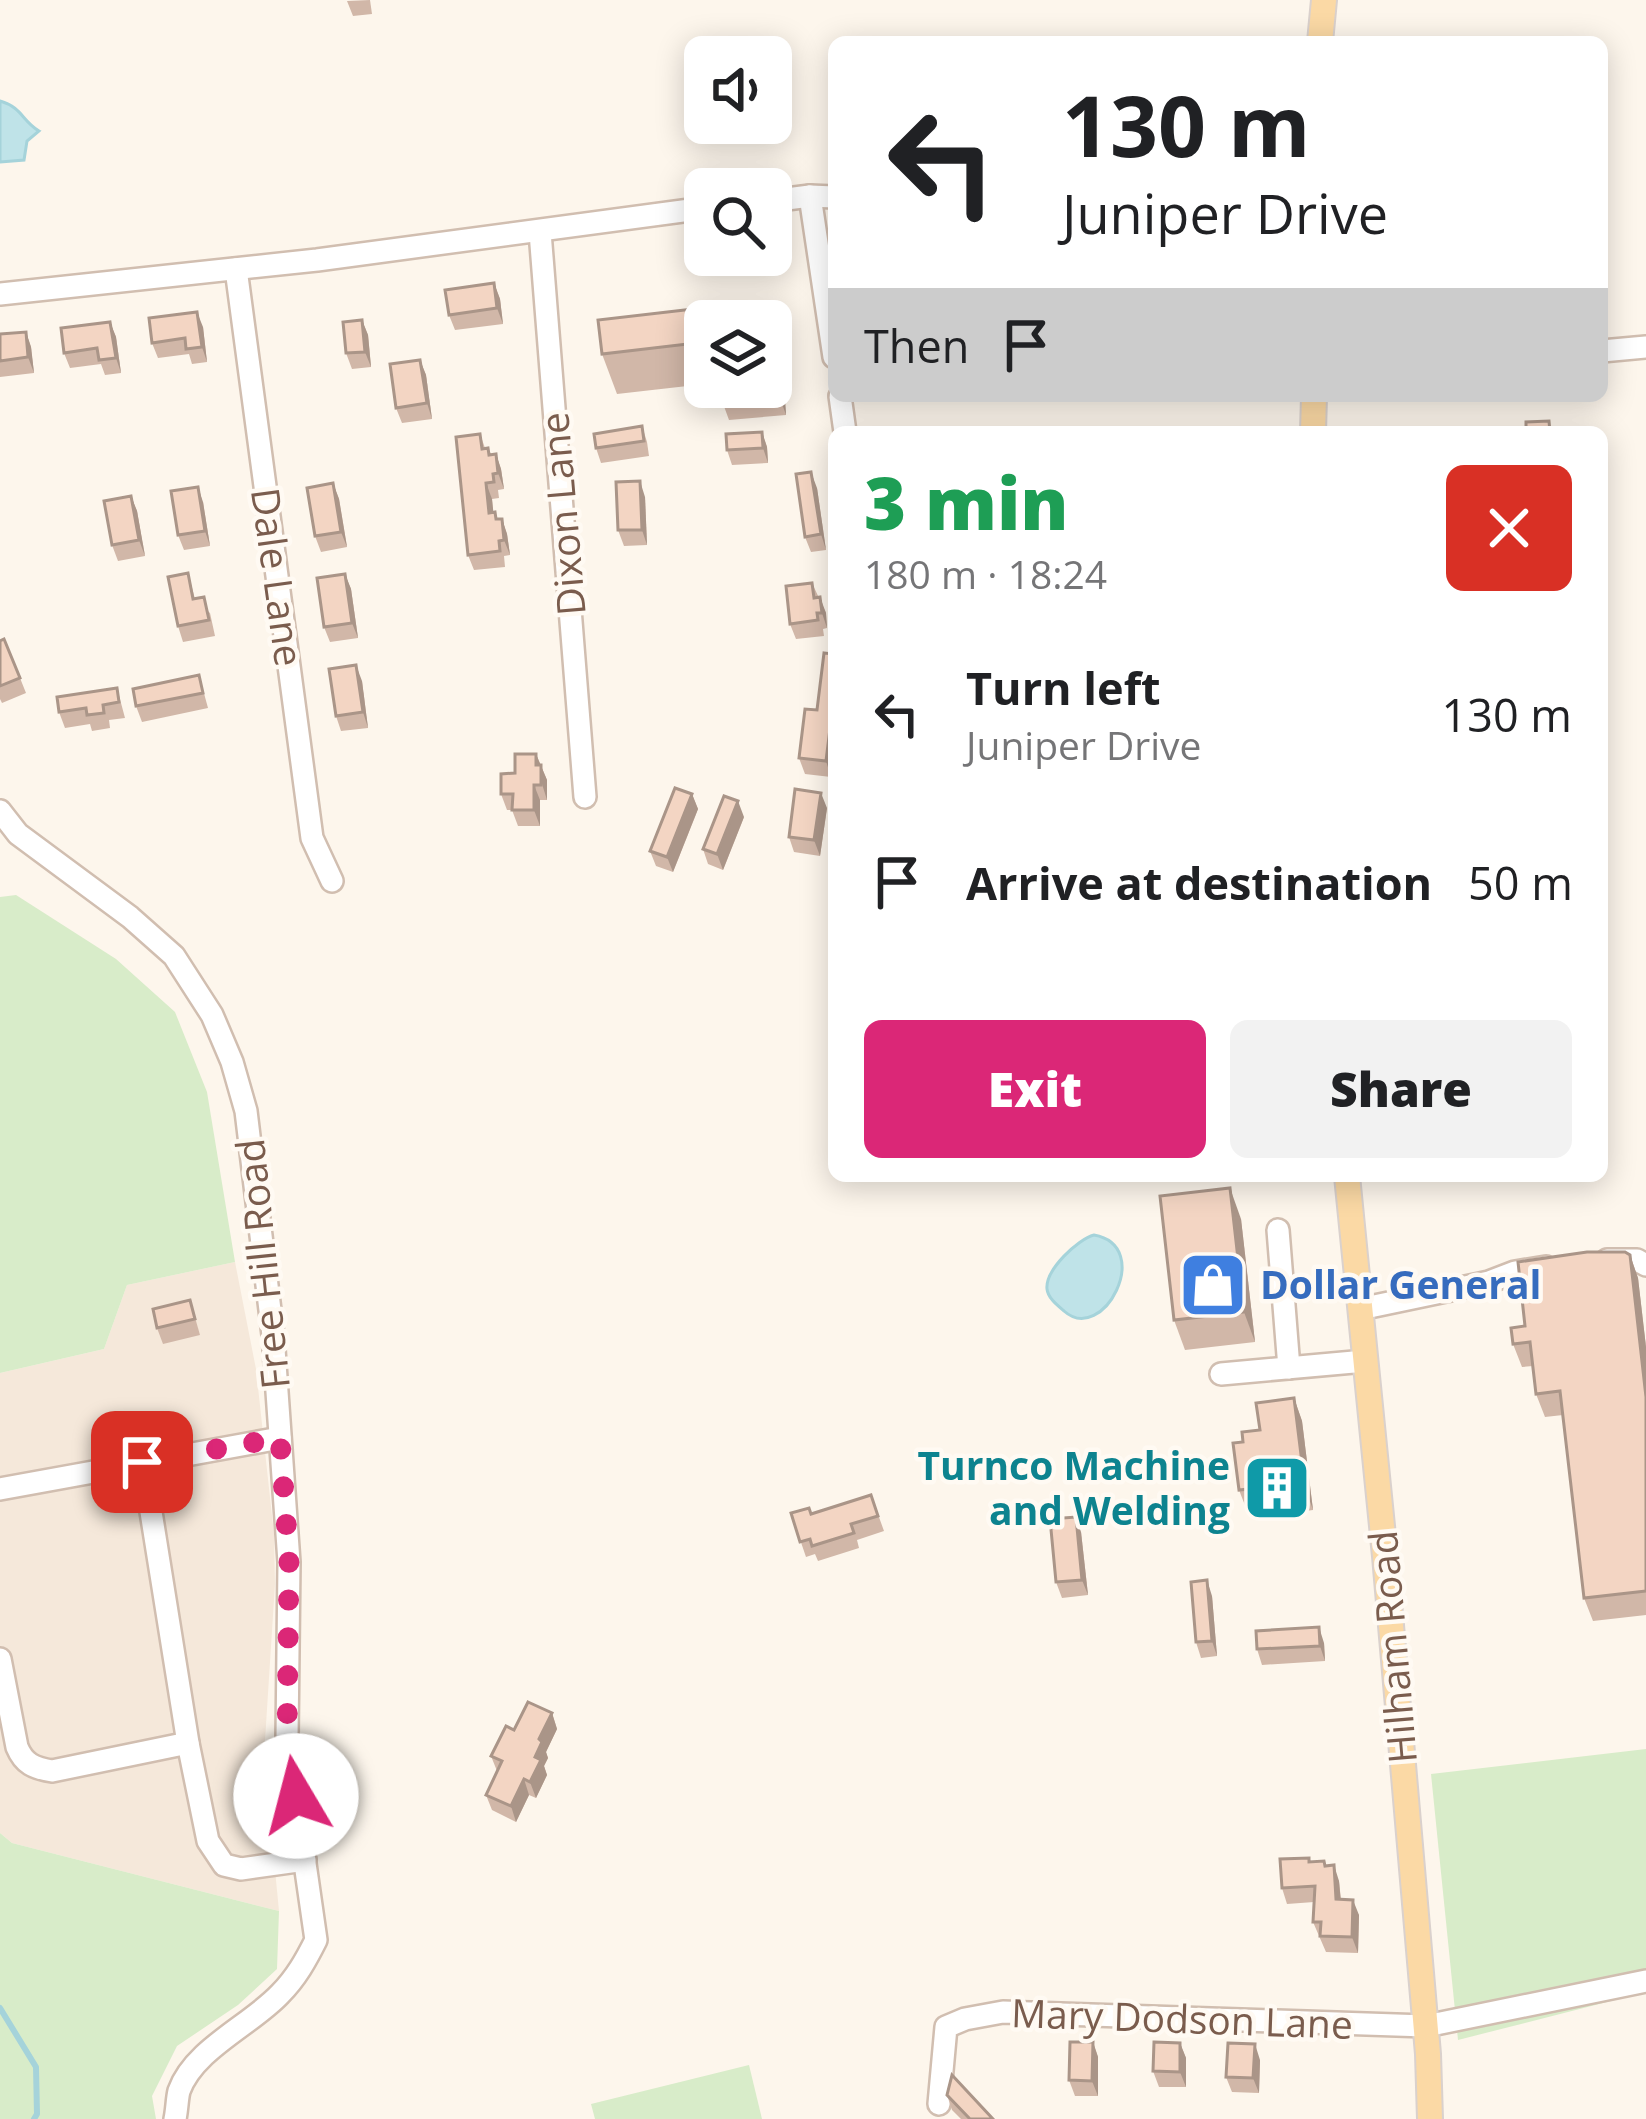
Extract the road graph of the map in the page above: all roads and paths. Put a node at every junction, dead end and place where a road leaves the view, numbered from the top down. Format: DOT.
graph roads {
  1 [pos="1324,0"];
  2 [pos="1321,36"];
  3 [pos="810,196"];
  4 [pos="828,197"];
  5 [pos="792,198"];
  6 [pos="684,210"];
  7 [pos="540,232"];
  8 [pos="236,269"];
  9 [pos="0,294"];
  10 [pos="828,317"];
  11 [pos="1646,347"];
  12 [pos="1608,350"];
  13 [pos="586,797"];
  14 [pos="0,811"];
  15 [pos="332,881"];
  16 [pos="1348,1182"];
  17 [pos="1277,1230"];
  18 [pos="1646,1265"];
  19 [pos="1360,1309"];
  20 [pos="1365,1360"];
  21 [pos="1289,1368"];
  22 [pos="1221,1374"];
  23 [pos="280,1438"];
  24 [pos="142,1462"];
  25 [pos="0,1489"];
  26 [pos="0,1659"];
  27 [pos="188,1743"];
  28 [pos="305,1860"];
  29 [pos="1646,1981"];
  30 [pos="1426,2026"];
  31 [pos="939,2104"];
  32 [pos="176,2119"];
  33 [pos="1430,2119"];
  1 -- 2 [label="main road"];
  3 -- 4 [label="street"];
  3 -- 5 [label="street"];
  3 -- 10 [label="street"];
  6 -- 7 [label="street"];
  7 -- 8 [label="street"];
  7 -- 13 [label="street, Dixon Lane"];
  8 -- 9 [label="street"];
  8 -- 15 [label="street, Dale Lane"];
  11 -- 12 [label="street"];
  14 -- 23 [label="street, Free Hill Road"];
  16 -- 19 [label="main road, Hilham Road"];
  17 -- 21 [label="street"];
  18 -- 19 [label="street"];
  19 -- 20 [label="main road, Hilham Road"];
  20 -- 21 [label="street"];
  20 -- 30 [label="main road, Hilham Road"];
  21 -- 22 [label="street"];
  23 -- 24 [label="street"];
  23 -- 28 [label="street, Free Hill Road"];
  24 -- 25 [label="street"];
  24 -- 27 [label="street"];
  26 -- 27 [label="street"];
  27 -- 28 [label="street"];
  28 -- 32 [label="street, Free Hill Road"];
  29 -- 30 [label="street"];
  30 -- 31 [label="street, Mary Dodson Lane"];
  30 -- 33 [label="main road, Hilham Road"];
}
